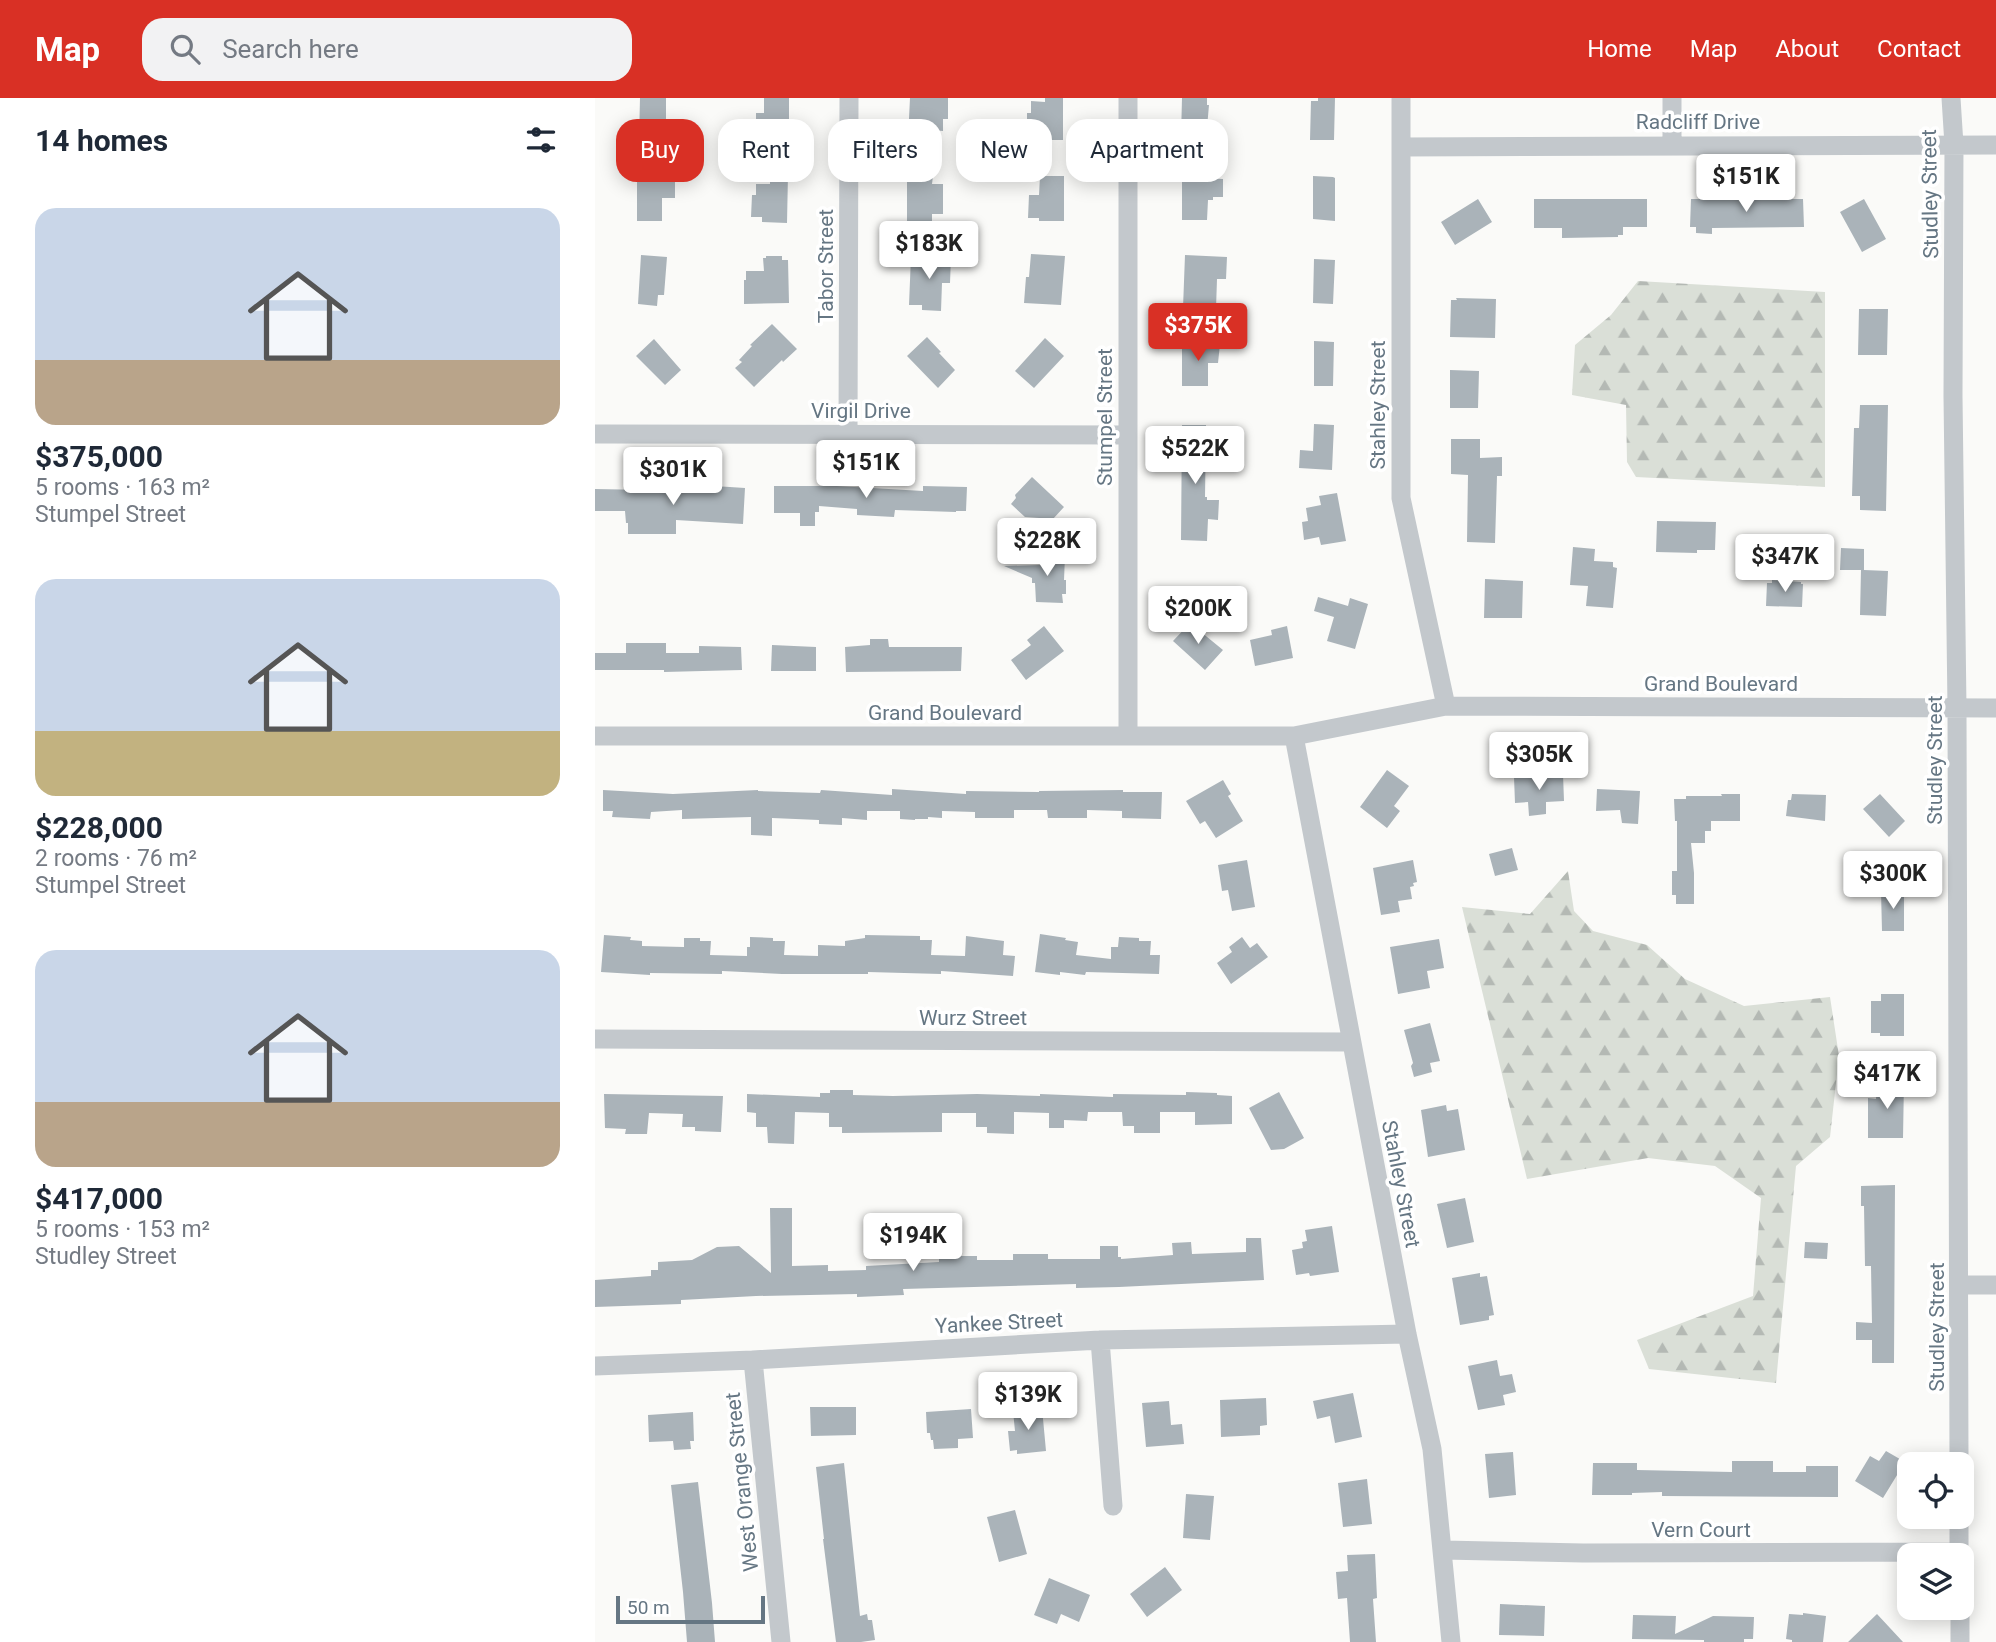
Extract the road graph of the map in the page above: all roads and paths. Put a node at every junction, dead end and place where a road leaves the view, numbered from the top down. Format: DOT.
graph roads {
  1 [pos="849,98"];
  2 [pos="1128,98"];
  3 [pos="1401,98"];
  4 [pos="1672,98"];
  5 [pos="1951,98"];
  6 [pos="1672,145"];
  7 [pos="1954,145"];
  8 [pos="1996,145"];
  9 [pos="1401,147"];
  10 [pos="595,434"];
  11 [pos="848,434"];
  12 [pos="1127,435"];
  13 [pos="1446,706"];
  14 [pos="1957,708"];
  15 [pos="1996,708"];
  16 [pos="595,736"];
  17 [pos="1128,736"];
  18 [pos="1294,736"];
  19 [pos="595,1039"];
  20 [pos="1351,1042"];
  21 [pos="1960,1285"];
  22 [pos="1996,1285"];
  23 [pos="1406,1334"];
  24 [pos="1100,1340"];
  25 [pos="753,1360"];
  26 [pos="595,1366"];
  27 [pos="1959,1452"];
  28 [pos="1113,1506"];
  29 [pos="1443,1550"];
  30 [pos="1897,1554"];
  31 [pos="1960,1620"];
  32 [pos="781,1642"];
  33 [pos="1451,1642"];
  34 [pos="1960,1642"];
  1 -- 11 [label="street, Tabor Street"];
  2 -- 12 [label="street, Stumpel Street"];
  3 -- 9 [label="street, Stahley Street"];
  4 -- 6 [label="street"];
  5 -- 7 [label="street, Studley Street"];
  6 -- 7 [label="street, Radcliff Drive"];
  6 -- 9 [label="street, Radcliff Drive"];
  7 -- 8 [label="street, Radcliff Drive"];
  7 -- 14 [label="street, Studley Street"];
  9 -- 13 [label="street, Stahley Street"];
  10 -- 11 [label="street, Virgil Drive"];
  11 -- 12 [label="street, Virgil Drive"];
  12 -- 17 [label="street, Stumpel Street"];
  13 -- 14 [label="street, Grand Boulevard"];
  13 -- 18 [label="street, Grand Boulevard"];
  14 -- 15 [label="street, Grand Boulevard"];
  14 -- 21 [label="street, Studley Street"];
  16 -- 17 [label="street, Grand Boulevard"];
  17 -- 18 [label="street, Grand Boulevard"];
  18 -- 20 [label="street, Stahley Street"];
  19 -- 20 [label="street, Wurz Street"];
  20 -- 23 [label="street, Stahley Street"];
  21 -- 22 [label="street"];
  21 -- 27 [label="street, Studley Street"];
  23 -- 24 [label="street, Yankee Street"];
  23 -- 29 [label="street, Stahley Street"];
  24 -- 25 [label="street, Yankee Street"];
  24 -- 28 [label="street"];
  25 -- 26 [label="street, Yankee Street"];
  25 -- 32 [label="street, West Orange Street"];
  29 -- 30 [label="street, Vern Court"];
  29 -- 33 [label="street, Stahley Street"];
  31 -- 34 [label="street"];
}
